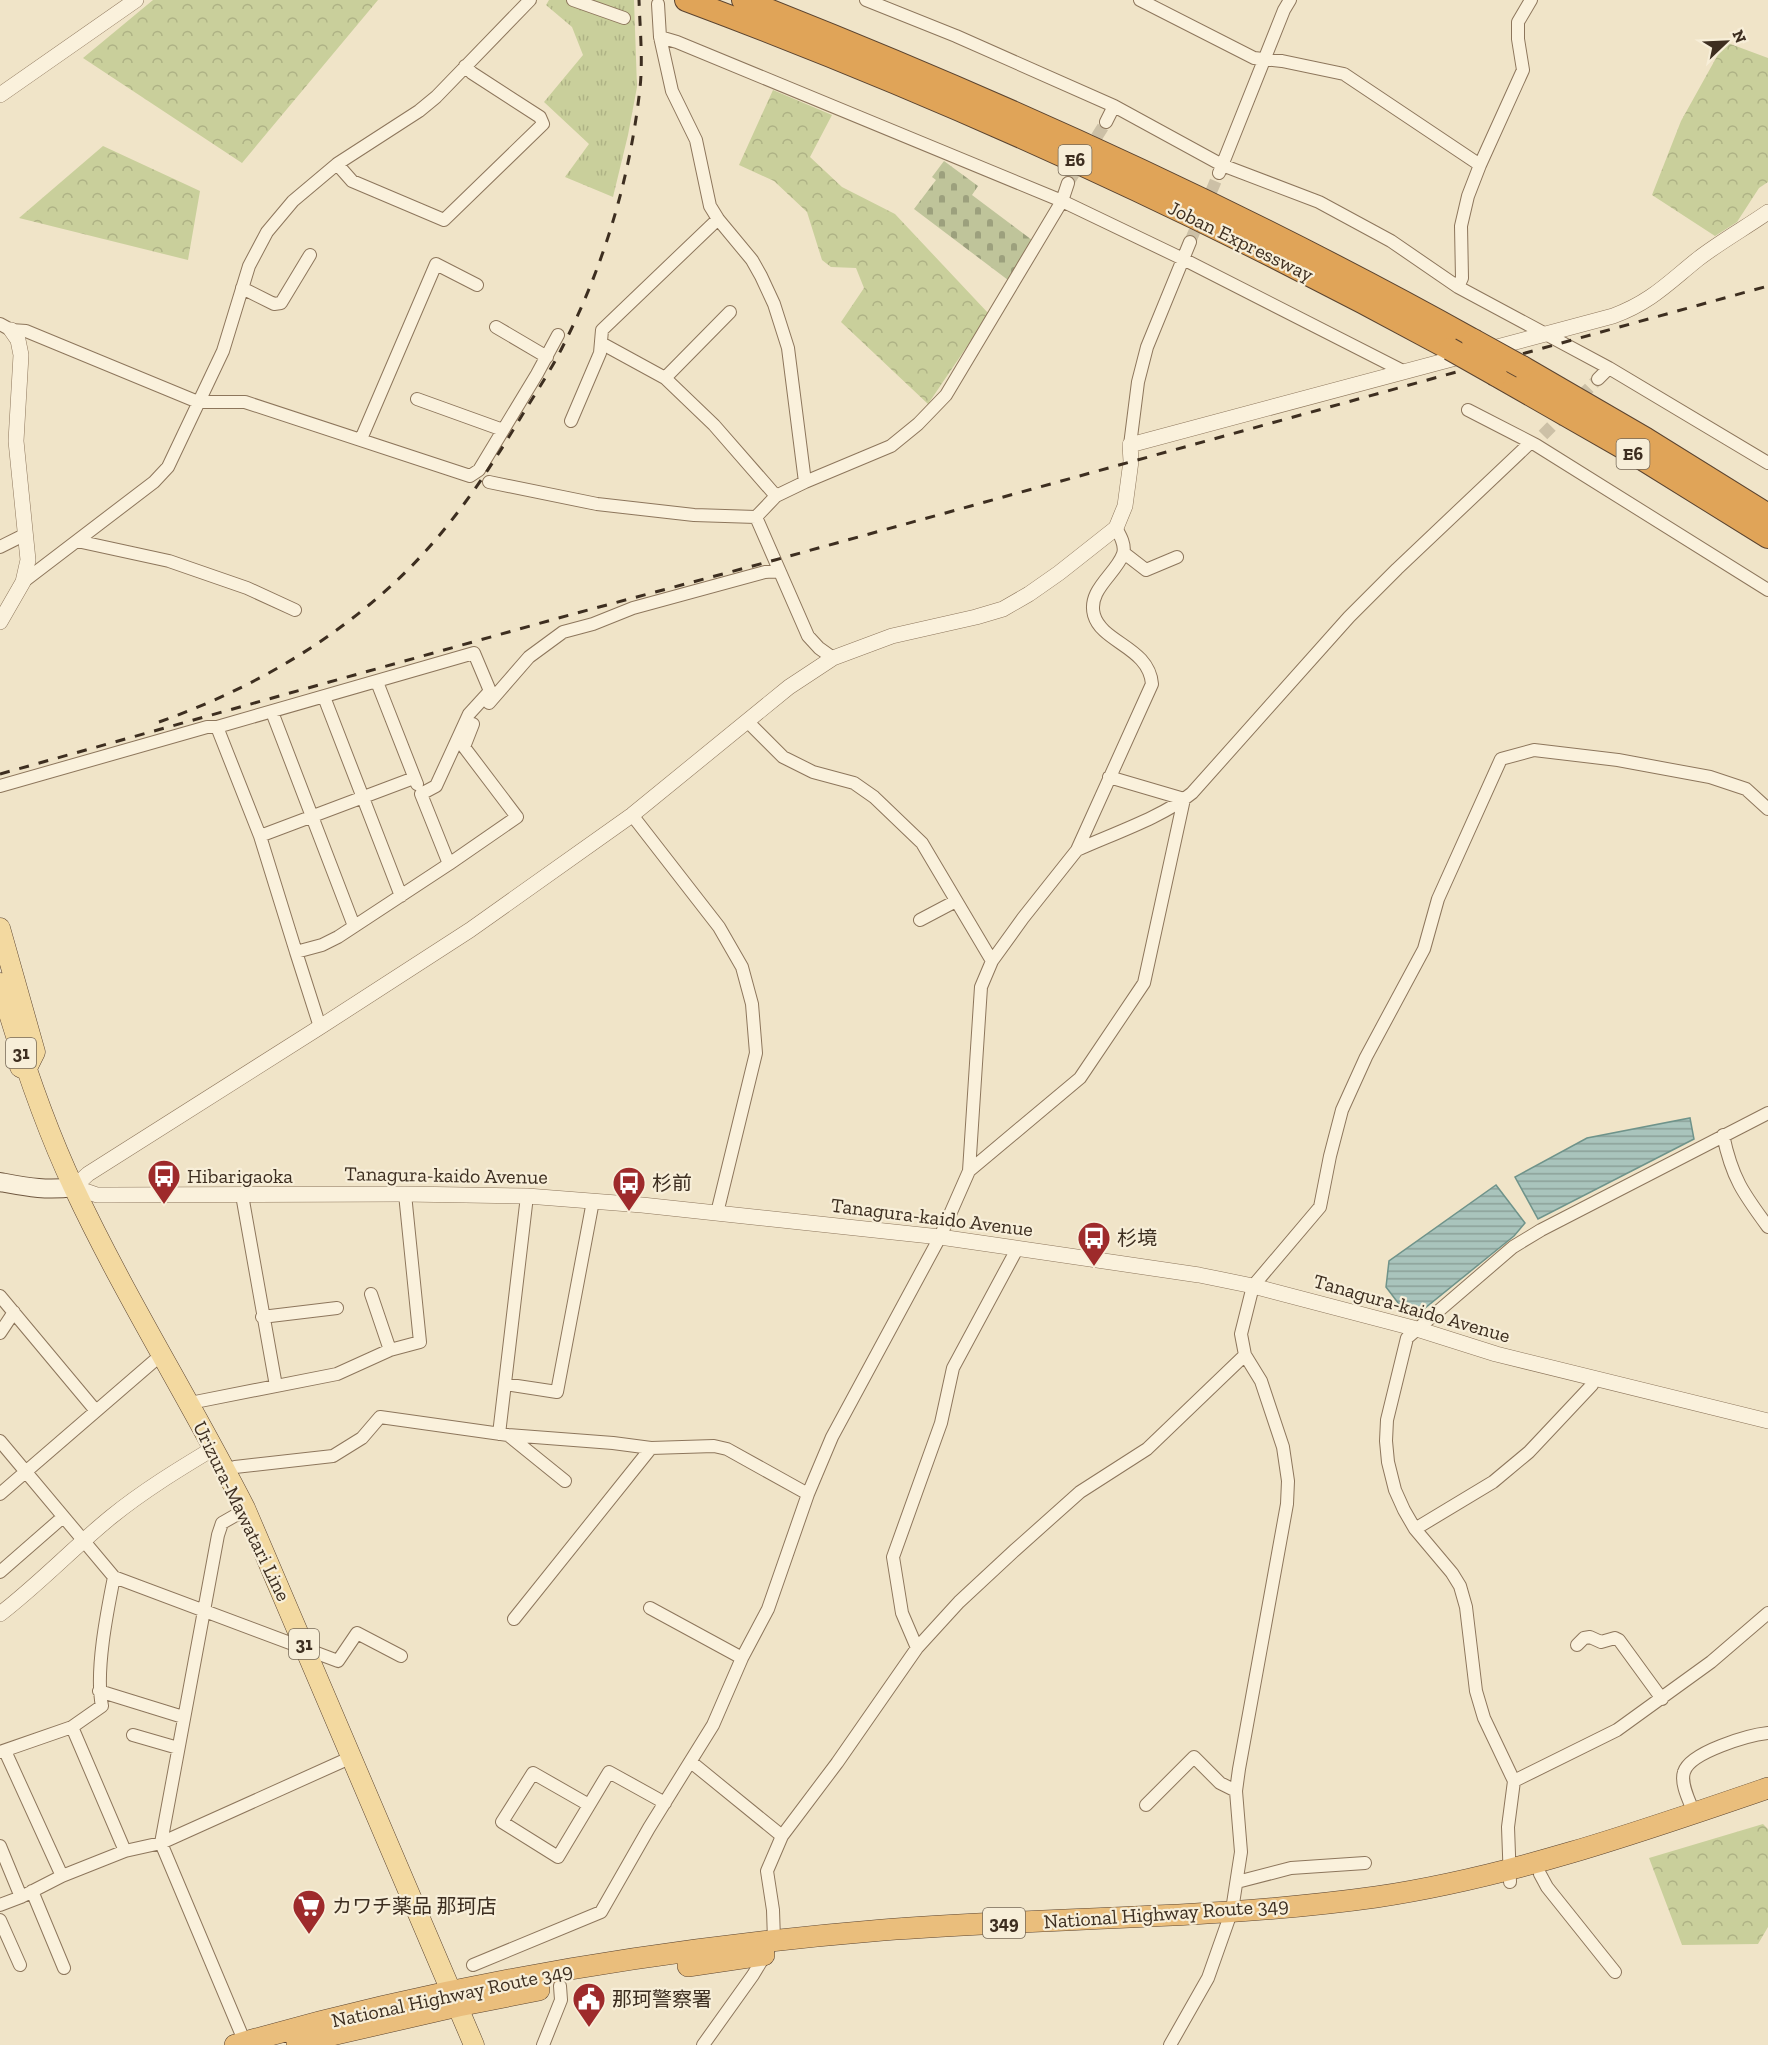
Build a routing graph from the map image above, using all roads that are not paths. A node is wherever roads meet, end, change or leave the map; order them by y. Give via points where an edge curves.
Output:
1 (136, 0) edge
2 (530, 0) edge
3 (573, 0) edge
4 (686, 0) edge
5 (742, 0) edge
6 (866, 0) edge
7 (1140, 0) edge
8 (1290, 0) edge
9 (1531, 0) edge
10 (658, 3) dead end
11 (624, 18) dead end
12 (660, 37) junction
13 (1265, 60) junction
14 (465, 66) junction
15 (0, 95) edge
16 (1114, 106) junction
17 (1106, 122) tunnel mouth
18 (337, 164) junction
19 (1480, 165) junction
20 (1221, 169) junction
21 (1068, 183) tunnel mouth
22 (1062, 201) junction
23 (1768, 212) edge
24 (718, 219) junction
25 (1190, 242) tunnel mouth
26 (310, 255) dead end
27 (1183, 259) junction
28 (477, 285) dead end
29 (1458, 287) junction
30 (242, 288) junction
31 (730, 312) dead end
32 (6, 327) edge
33 (496, 327) dead end
34 (1549, 334) junction
35 (558, 335) dead end
36 (601, 343) junction
37 (547, 357) junction
38 (1609, 368) junction
39 (1405, 372) junction
40 (665, 378) junction
41 (1598, 379) tunnel mouth
42 (417, 399) dead end
43 (198, 402) junction
44 (1468, 410) dead end
45 (571, 421) dead end
46 (504, 430) junction
47 (361, 439) junction
48 (1536, 441) junction
49 (1130, 445) junction
50 (1768, 463) edge
51 (489, 482) dead end
52 (805, 482) junction
53 (776, 496) junction
54 (1768, 515) edge
55 (756, 517) junction
56 (1116, 528) junction
57 (26, 534) junction
58 (1768, 537) edge
59 (77, 541) junction
60 (0, 547) edge
61 (1124, 553) junction
62 (1177, 557) dead end
63 (779, 571) junction
64 (23, 582) junction
65 (1768, 590) edge
66 (295, 610) dead end
67 (0, 622) edge
68 (833, 658) junction
69 (377, 682) junction
70 (324, 697) junction
71 (272, 712) junction
72 (748, 722) junction
73 (217, 727) junction
74 (1109, 777) junction
75 (414, 778) junction
76 (0, 786) edge
77 (421, 794) junction
78 (364, 797) junction
79 (1184, 799) junction
80 (1768, 809) edge
81 (632, 815) junction
82 (313, 817) junction
83 (260, 836) junction
84 (1077, 850) junction
85 (449, 864) junction
86 (401, 896) junction
87 (956, 901) junction
88 (920, 920) dead end
89 (354, 926) junction
90 (0, 927) edge
91 (296, 952) junction
92 (992, 961) junction
93 (0, 983) edge
94 (320, 1027) junction
95 (0, 1029) edge
96 (26, 1070) junction
97 (1768, 1113) edge
98 (1723, 1135) junction
99 (969, 1171) junction
100 (0, 1182) edge
101 (74, 1187) junction
102 (405, 1194) junction
103 (242, 1195) junction
104 (528, 1196) junction
105 (593, 1201) junction
106 (717, 1213) junction
107 (1768, 1227) edge
108 (940, 1237) junction
109 (1017, 1249) junction
110 (1253, 1286) junction
111 (371, 1294) dead end
112 (0, 1296) edge
113 (337, 1308) dead end
114 (14, 1312) junction
115 (262, 1317) junction
116 (1417, 1329) junction
117 (0, 1333) edge
118 (390, 1350) junction
119 (1245, 1354) junction
120 (161, 1355) junction
121 (1593, 1378) junction
122 (505, 1384) junction
123 (276, 1386) junction
124 (190, 1403) junction
125 (96, 1411) junction
126 (1768, 1421) edge
127 (504, 1435) junction
128 (0, 1441) edge
129 (214, 1448) junction
130 (651, 1448) junction
131 (225, 1470) junction
132 (26, 1471) junction
133 (565, 1480) dead end
134 (0, 1494) edge
135 (808, 1494) junction
136 (247, 1513) junction
137 (63, 1517) junction
138 (1415, 1529) junction
139 (84, 1540) junction
140 (0, 1572) edge
141 (114, 1577) junction
142 (650, 1608) dead end
143 (204, 1610) junction
144 (1768, 1613) edge
145 (0, 1614) edge
146 (513, 1619) dead end
147 (1577, 1645) dead end
148 (306, 1648) junction
149 (917, 1648) junction
150 (401, 1656) dead end
151 (742, 1658) junction
152 (99, 1691) junction
153 (1662, 1699) junction
154 (183, 1717) junction
155 (72, 1727) junction
156 (1768, 1733) edge
157 (133, 1735) dead end
158 (178, 1748) junction
159 (3, 1751) edge
160 (352, 1757) junction
161 (691, 1762) junction
162 (1514, 1781) junction
163 (1768, 1788) edge
164 (1236, 1791) junction
165 (665, 1803) junction
166 (1768, 1803) edge
167 (589, 1805) junction
168 (1146, 1805) dead end
169 (1694, 1813) junction
170 (782, 1836) junction
171 (161, 1843) junction
172 (0, 1846) edge
173 (125, 1851) junction
174 (1365, 1863) dead end
175 (1540, 1874) junction
176 (62, 1876) junction
177 (1510, 1876) junction
178 (1237, 1882) junction
179 (27, 1894) junction
180 (0, 1905) edge
181 (1230, 1917) junction
182 (0, 1920) edge
183 (769, 1948) junction
184 (20, 1965) dead end
185 (473, 1965) dead end
186 (64, 1968) dead end
187 (1615, 1972) dead end
188 (560, 1986) junction
189 (455, 1999) junction
190 (242, 2044) edge
191 (290, 2045) edge
192 (474, 2045) edge
193 (543, 2045) edge
194 (703, 2045) edge
195 (1170, 2045) edge

1 - 15 street
2 - 14 street
3 - 11 street
4 - 58 highway, Joban Expressway / E6, bridge via 840,60 1074,160 1324,282 1636,455
5 - 54 highway, Joban Expressway / E6, bridge via 997,105 1199,197 1522,367
6 - 16 street
7 - 13 street
8 - 13 street
9 - 19 street via 1518,22 1523,70
10 - 12 street
12 - 22 street
12 - 24 street via 672,91 696,140 710,206
13 - 19 street via 1344,74
13 - 20 street
14 - 18 street via 419,111
14 - 18 street via 540,117 543,124 444,220 352,182
16 - 17 street
16 - 20 street
18 - 30 street via 293,201 267,232
19 - 29 street via 1461,226 1462,278
20 - 29 street via 1319,202 1391,241
21 - 22 street
22 - 27 street
22 - 52 street via 946,395 891,446
23 - 34 street via 1636,307
24 - 36 street via 602,330
24 - 52 street via 752,260 784,331
25 - 27 street
26 - 30 street via 281,303 274,304
27 - 39 street
27 - 49 street via 1146,347
28 - 47 street via 436,264
29 - 34 street
30 - 43 street via 223,351
31 - 40 street
32 - 43 street
32 - 57 street via 18,340 21,355 16,441
33 - 37 street
34 - 38 street
34 - 39 street
35 - 37 street
36 - 40 street
36 - 45 street
37 - 46 street
38 - 41 street
38 - 50 street
39 - 49 street
40 - 53 street via 714,425
42 - 46 street
43 - 47 street via 245,402
43 - 59 street via 168,467
44 - 48 street
46 - 47 street via 479,470 470,476
48 - 65 street
48 - 79 street via 1357,609
49 - 56 street via 1125,506
51 - 55 street via 597,504 694,515
52 - 53 street
53 - 55 street
55 - 63 street
56 - 61 street
56 - 68 street via 1059,573 1003,609 892,636
57 - 60 street
57 - 64 street via 28,560
59 - 64 street
59 - 66 street via 169,561 247,588
61 - 62 street via 1146,570
61 - 74 street via 1095,596 1094,616 1144,661 1152,684
63 - 68 street via 808,636
63 - 85 street via 633,608 563,632 529,657 475,720 464,747 517,816
64 - 67 street
68 - 72 street via 789,687
69 - 70 street
69 - 75 street
69 - 77 street via 474,653 490,692 469,714 436,786
70 - 71 street
70 - 78 street
71 - 73 street
71 - 82 street
72 - 81 street
72 - 87 street via 783,757 813,772 854,783 874,797 922,843
73 - 76 street
73 - 83 street
74 - 79 street
74 - 84 street
75 - 77 street
75 - 78 street
77 - 85 street
78 - 82 street
78 - 86 street
79 - 84 street
79 - 99 street via 1144,983 1080,1078
80 - 110 street via 1746,789 1710,777 1630,762 1534,750 1501,759 1438,899 1424,949 1342,1110 1320,1207
81 - 94 street via 470,930
81 - 106 street via 719,927 742,967 752,1004 756,1053
82 - 83 street
82 - 89 street
83 - 91 street
84 - 92 street
85 - 86 street
86 - 89 street
87 - 88 street
87 - 92 street
89 - 91 street via 322,945
90 - 96 main road via 35,1052
91 - 94 street
92 - 99 street via 981,987
93 - 96 main road, Urizura-Mawatari Line / 31
94 - 101 street via 88,1174
95 - 96 main road via 8,1058
96 - 101 main road, Urizura-Mawatari Line / 31
97 - 98 street
98 - 107 street via 1729,1164 1743,1193
98 - 116 street via 1513,1246
99 - 108 street
100 - 101 main road via 46,1190
101 - 103 street, Tanagura-kaido Avenue via 104,1195
101 - 120 main road, Urizura-Mawatari Line / 31
102 - 103 street, Tanagura-kaido Avenue
102 - 104 street, Tanagura-kaido Avenue
102 - 118 street via 420,1342
103 - 115 street
104 - 105 street, Tanagura-kaido Avenue
104 - 122 street
105 - 106 street, Tanagura-kaido Avenue
105 - 122 street via 557,1392
106 - 108 street, Tanagura-kaido Avenue
108 - 109 street, Tanagura-kaido Avenue
108 - 135 street via 832,1437
109 - 110 street, Tanagura-kaido Avenue
109 - 149 street via 953,1368 941,1423 893,1557 902,1613
110 - 116 street, Tanagura-kaido Avenue
110 - 119 street via 1241,1334
111 - 118 street
112 - 114 street
113 - 115 street
114 - 117 street
114 - 125 street
115 - 123 street
116 - 121 street, Tanagura-kaido Avenue
116 - 138 street via 1407,1338 1387,1420 1386,1441 1395,1490
118 - 123 street via 337,1374
119 - 149 street via 1147,1449 1080,1492 1015,1550
119 - 164 street via 1261,1381 1282,1447 1288,1492
120 - 124 main road, Urizura-Mawatari Line / 31
120 - 125 street
121 - 126 street, Tanagura-kaido Avenue
121 - 138 street via 1592,1385 1529,1452 1493,1482
122 - 127 street
123 - 124 street
124 - 129 main road, Urizura-Mawatari Line / 31
125 - 132 street
127 - 130 street
127 - 131 street via 380,1417 362,1438 333,1456
127 - 133 street
128 - 132 street
129 - 131 main road, Urizura-Mawatari Line / 31
129 - 139 street via 135,1499
130 - 135 street via 727,1449
130 - 146 street
131 - 136 main road, Urizura-Mawatari Line / 31
132 - 134 street
132 - 137 street
135 - 151 street via 768,1609
136 - 143 street via 222,1523
136 - 148 main road, Urizura-Mawatari Line / 31
137 - 139 street
137 - 140 street
138 - 162 street via 1460,1586 1476,1691 1484,1718
139 - 141 street
139 - 145 street
141 - 143 street
141 - 152 street
142 - 151 street
143 - 148 street
143 - 154 street
144 - 153 street
147 - 153 street via 1590,1637 1601,1642 1619,1640
148 - 150 street via 338,1662 357,1633
148 - 160 main road, Urizura-Mawatari Line / 31
149 - 170 street
151 - 161 street via 713,1725
152 - 154 street
152 - 155 street via 102,1706
153 - 162 street via 1617,1730
154 - 158 street
155 - 159 street
155 - 173 street
156 - 169 street via 1734,1741 1688,1765 1683,1774
157 - 158 street
158 - 171 street
159 - 176 street
160 - 171 street
160 - 189 main road, Urizura-Mawatari Line / 31
161 - 165 street
161 - 170 street
162 - 177 street via 1508,1827
163 - 169 highway, National Highway Route 349 / 349
164 - 168 street via 1220,1784 1194,1757
164 - 178 street via 1241,1852
165 - 167 street via 609,1772
165 - 185 street via 601,1912
166 - 175 highway, National Highway Route 349 / 349
167 - 167 street via 558,1857 502,1822 533,1773
169 - 177 highway, National Highway Route 349 / 349
170 - 183 street via 766,1870 773,1911
171 - 173 street
171 - 190 street
172 - 179 street
173 - 176 street
174 - 178 street via 1291,1868
175 - 177 highway, National Highway Route 349 / 349
175 - 187 street
176 - 179 street
177 - 181 highway, National Highway Route 349 / 349
178 - 181 street
179 - 180 street
179 - 186 street
181 - 183 highway, National Highway Route 349 / 349 via 886,1930
181 - 195 street via 1208,1978
182 - 184 street
183 - 188 highway, National Highway Route 349 / 349
183 - 189 highway, National Highway Route 349 / 349 via 680,1952
183 - 194 street
188 - 189 highway, National Highway Route 349 / 349
188 - 193 street via 561,2000
189 - 190 highway, National Highway Route 349 / 349 via 312,2024
189 - 191 highway, National Highway Route 349 / 349
189 - 192 main road, Urizura-Mawatari Line / 31

